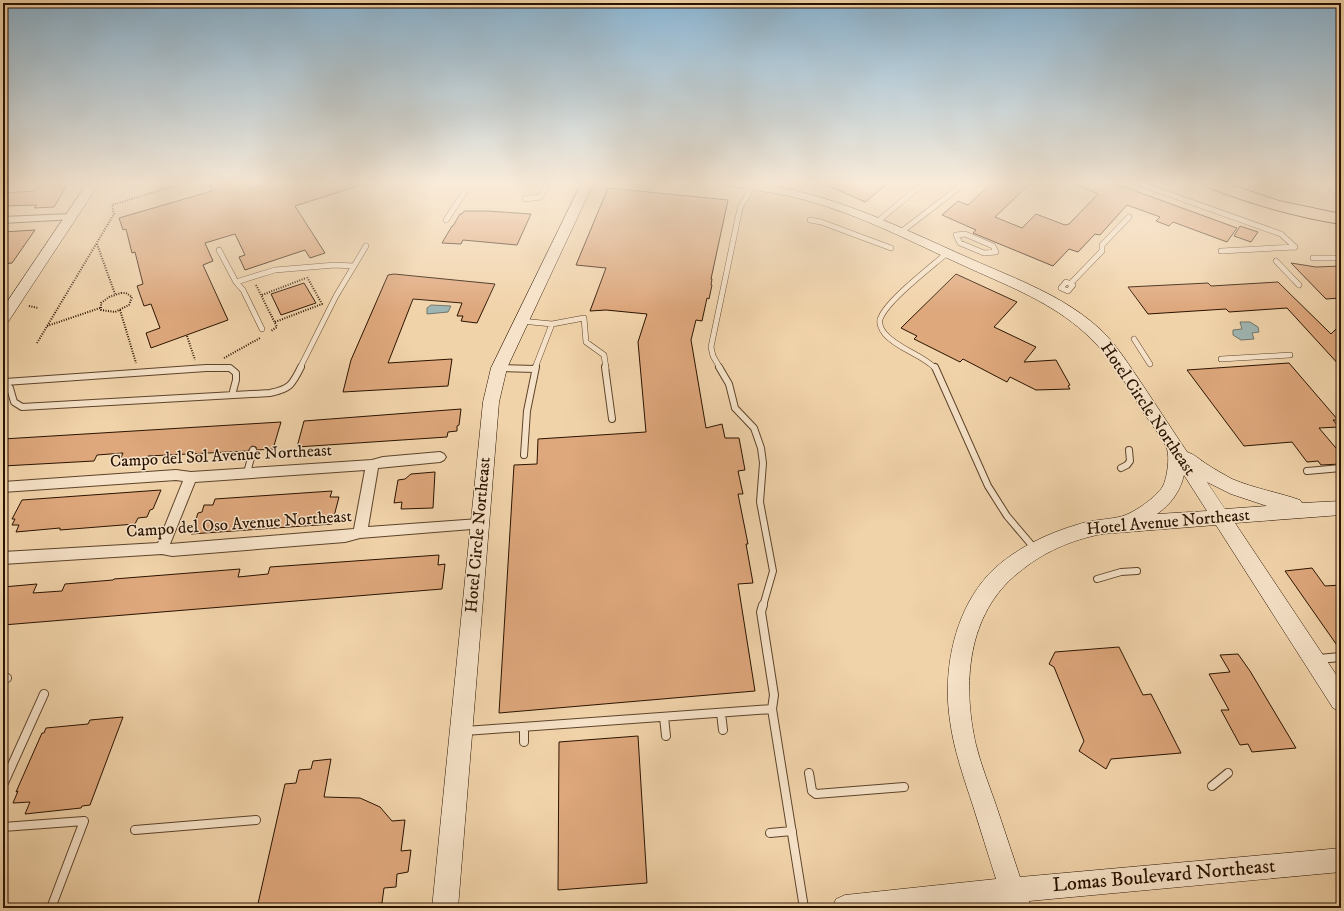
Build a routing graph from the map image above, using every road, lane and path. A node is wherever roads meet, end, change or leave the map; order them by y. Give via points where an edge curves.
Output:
1 (66, 225) edge
2 (108, 225) edge
3 (568, 225) edge
4 (737, 225) edge
5 (828, 225) edge
6 (883, 225) edge
7 (911, 225) edge
8 (1122, 225) edge
9 (1254, 225) edge
10 (901, 232) junction
11 (97, 244) junction
12 (366, 246) dead end
13 (891, 248) dead end
14 (219, 250) dead end
15 (1221, 251) dead end
16 (996, 252) joint
17 (947, 253) junction
18 (1313, 258) dead end
19 (1341, 258) edge
20 (1276, 261) dead end
21 (352, 266) junction
22 (301, 268) junction
23 (308, 278) junction
24 (236, 282) junction
25 (1071, 283) dead end
26 (1299, 285) dead end
27 (115, 294) junction
28 (262, 295) dead end
29 (29, 306) dead end
30 (38, 308) dead end
31 (100, 308) junction
32 (120, 310) junction
33 (3, 319) edge
34 (521, 321) junction
35 (275, 322) dead end
36 (552, 324) junction
37 (47, 326) junction
38 (262, 329) dead end
39 (187, 336) dead end
40 (1134, 339) dead end
41 (37, 343) dead end
42 (1290, 355) dead end
43 (1221, 360) dead end
44 (195, 362) dead end
45 (1150, 364) dead end
46 (137, 366) dead end
47 (499, 368) junction
48 (535, 369) junction
49 (4, 382) edge
50 (232, 395) junction
51 (612, 419) dead end
52 (1174, 448) junction
53 (254, 450) dead end
54 (1129, 450) dead end
55 (524, 456) dead end
56 (440, 457) dead end
57 (372, 465) junction
58 (1121, 468) dead end
59 (1341, 468) edge
60 (1307, 470) dead end
61 (246, 473) junction
62 (191, 477) junction
63 (4, 488) edge
64 (1341, 508) edge
65 (1318, 510) junction
66 (1219, 517) junction
67 (479, 524) junction
68 (1123, 525) junction
69 (360, 533) junction
70 (162, 548) junction
71 (1036, 549) junction
72 (3, 558) edge
73 (1137, 571) dead end
74 (1098, 579) dead end
75 (1341, 657) edge
76 (1313, 659) junction
77 (44, 694) dead end
78 (1341, 701) edge
79 (772, 709) junction
80 (721, 712) junction
81 (664, 717) junction
82 (524, 727) junction
83 (723, 730) dead end
84 (461, 732) junction
85 (666, 736) dead end
86 (524, 742) dead end
87 (1228, 772) dead end
88 (809, 773) dead end
89 (3, 785) edge
90 (1212, 786) dead end
91 (904, 787) dead end
92 (256, 820) dead end
93 (3, 827) edge
94 (135, 830) dead end
95 (792, 831) junction
96 (770, 833) dead end
97 (1341, 860) edge
98 (1015, 899) edge
99 (52, 908) edge
100 (445, 908) edge
101 (804, 908) edge
102 (845, 908) edge

1 - 33 street
2 - 11 path
3 - 34 street, Hotel Circle Northeast
4 - 79 lane via 712,347 713,356 729,384 735,408 754,428 761,448 763,463 760,502 772,571 761,612 774,695
5 - 13 lane
6 - 10 street, Hotel Circle Northeast
7 - 10 lane
8 - 25 lane via 1102,245 1102,251
9 - 15 lane via 1280,234 1295,248
10 - 17 street, Hotel Circle Northeast
11 - 27 path
11 - 37 path
12 - 21 lane
14 - 24 lane
16 - 16 lane via 993,246 965,234 956,235 960,244 984,254
17 - 52 street, Hotel Circle Northeast via 1046,298 1072,313 1096,333 1112,351
17 - 71 lane via 888,305 880,318 880,326 894,342 935,367 988,486 1007,516
18 - 19 lane
20 - 26 lane
21 - 22 lane
21 - 50 lane via 293,382 284,390 270,393
22 - 23 path
22 - 24 lane via 270,271
23 - 28 path
23 - 35 path via 322,304
24 - 38 lane via 243,290
27 - 31 path via 104,300
27 - 32 path via 126,293 133,300
29 - 30 path
31 - 32 path via 104,312
31 - 37 path
32 - 46 path
34 - 36 lane
34 - 47 street, Hotel Circle Northeast
36 - 48 lane
36 - 51 lane via 584,318 586,342 604,356
37 - 41 path
39 - 44 path
40 - 45 lane
42 - 43 lane
47 - 48 lane
47 - 67 street, Hotel Circle Northeast via 491,402
48 - 55 lane via 527,411
49 - 50 lane via 9,385 11,399 22,407
49 - 50 lane via 230,368 236,373
52 - 65 street via 1205,472 1239,490 1261,499
52 - 66 street, Hotel Circle Northeast
52 - 68 street via 1176,473 1173,488 1168,496 1154,508
53 - 61 lane
54 - 58 lane via 1130,463
56 - 57 street, Campo del Sol Avenue Northeast
57 - 61 street, Campo del Sol Avenue Northeast
57 - 69 street
59 - 60 lane
61 - 62 street, Campo del Sol Avenue Northeast
62 - 63 street, Campo del Sol Avenue Northeast via 181,474
62 - 70 street
64 - 65 street, Hotel Avenue Northeast
65 - 66 street, Hotel Avenue Northeast
66 - 68 street, Hotel Avenue Northeast
66 - 76 street, Hotel Circle Northeast
67 - 69 street, Campo del Oso Avenue Northeast
67 - 84 street, Hotel Circle Northeast
68 - 71 street, Hotel Avenue Northeast via 1078,531
69 - 70 street, Campo del Oso Avenue Northeast via 278,542 172,550
70 - 72 street, Campo del Oso Avenue Northeast
71 - 98 street, Hotel Avenue Northeast via 1003,572 977,605 967,630 959,670 959,702 965,743
73 - 74 lane via 1121,572
75 - 76 lane
76 - 78 street, Hotel Circle Northeast
77 - 89 lane
79 - 80 lane
79 - 95 lane
80 - 81 lane
80 - 83 lane
81 - 82 lane
81 - 85 lane
82 - 84 lane
82 - 86 lane
84 - 100 street, Hotel Circle Northeast
87 - 90 lane
88 - 91 lane via 812,791 820,795
92 - 94 lane
93 - 99 lane via 84,821
95 - 96 lane
95 - 101 lane
97 - 98 street, Lomas Boulevard Northeast
98 - 102 street, Lomas Boulevard Northeast

